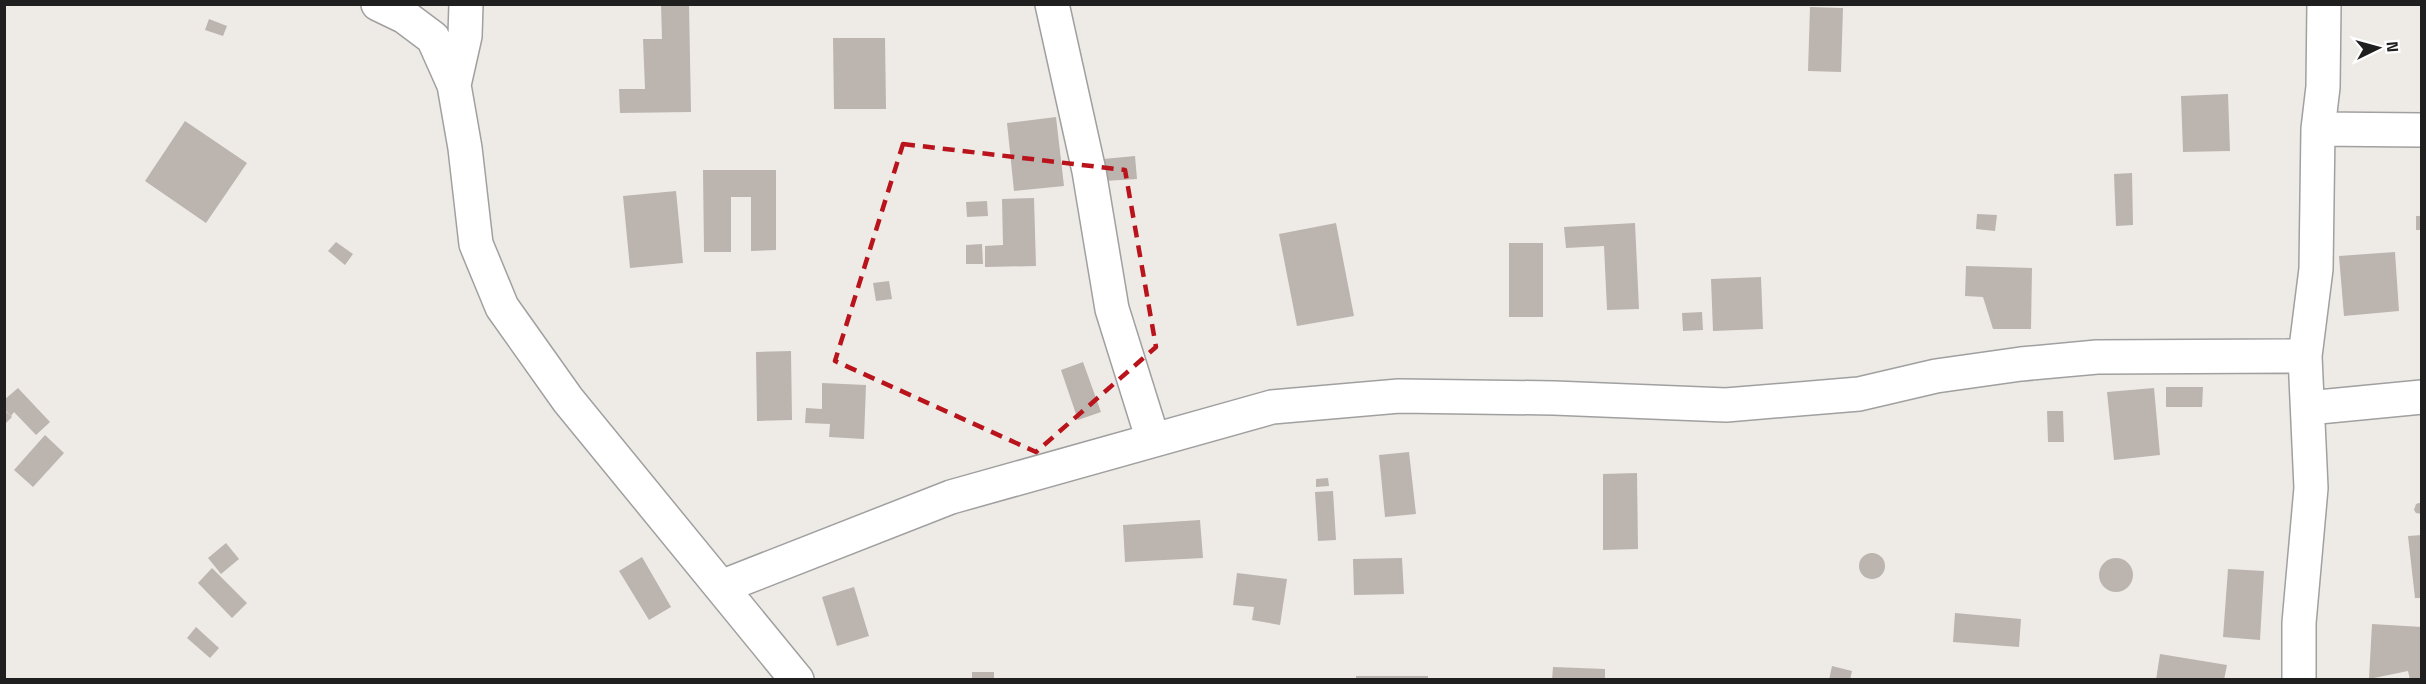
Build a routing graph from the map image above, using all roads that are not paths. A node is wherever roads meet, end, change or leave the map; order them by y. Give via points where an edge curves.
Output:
1 (378, 4) edge
2 (466, 4) edge
3 (1052, 4) edge
4 (2324, 4) edge
5 (454, 85) junction
6 (2318, 129) junction
7 (2421, 130) edge
8 (2305, 356) junction
9 (2421, 397) edge
10 (2308, 408) junction
11 (1152, 440) junction
12 (721, 587) junction
13 (797, 680) edge
14 (2299, 680) edge

1 - 5 street via 405,17 433,38
2 - 5 street via 465,36
3 - 11 street via 1089,171 1112,309
4 - 6 street
5 - 12 street via 476,244 502,307 568,400
6 - 7 street
6 - 8 street via 2316,269
8 - 10 street
8 - 11 street via 2097,357 1936,376 1859,393 1726,405 1399,396 1272,407
9 - 10 street
10 - 14 street via 2311,488 2299,623
11 - 12 street via 951,497
12 - 13 street

